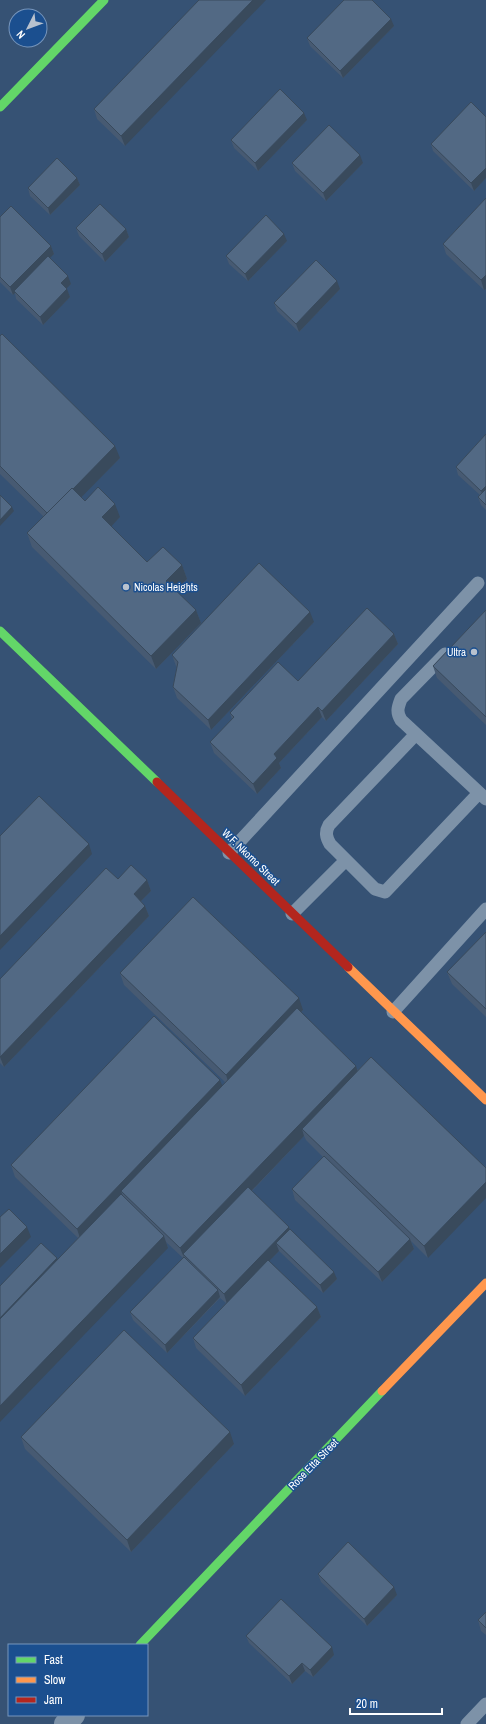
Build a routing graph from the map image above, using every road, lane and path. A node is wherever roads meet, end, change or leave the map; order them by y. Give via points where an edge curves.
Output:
1 (104, 0) edge
2 (0, 107) edge
3 (478, 582) dead end
4 (0, 631) edge
5 (454, 645) edge
6 (416, 734) junction
7 (483, 796) edge
8 (229, 853) junction
9 (346, 860) junction
10 (486, 910) edge
11 (292, 914) junction
12 (393, 1012) junction
13 (486, 1100) edge
14 (486, 1283) edge
15 (141, 1644) edge
16 (486, 1704) edge
17 (73, 1716) edge
18 (65, 1724) edge
19 (467, 1724) edge

1 - 2 main road
3 - 8 lane
4 - 8 main road, W.F. Nkomo Street
5 - 6 lane via 401,698 398,715
6 - 7 lane
6 - 9 lane via 326,830 326,838 330,844
7 - 9 lane via 385,892 375,889
8 - 11 main road, W.F. Nkomo Street
9 - 11 lane
10 - 12 lane
11 - 12 main road, W.F. Nkomo Street
12 - 13 main road, W.F. Nkomo Street
14 - 15 main road, Rose Etta Street
16 - 19 lane
17 - 18 street

